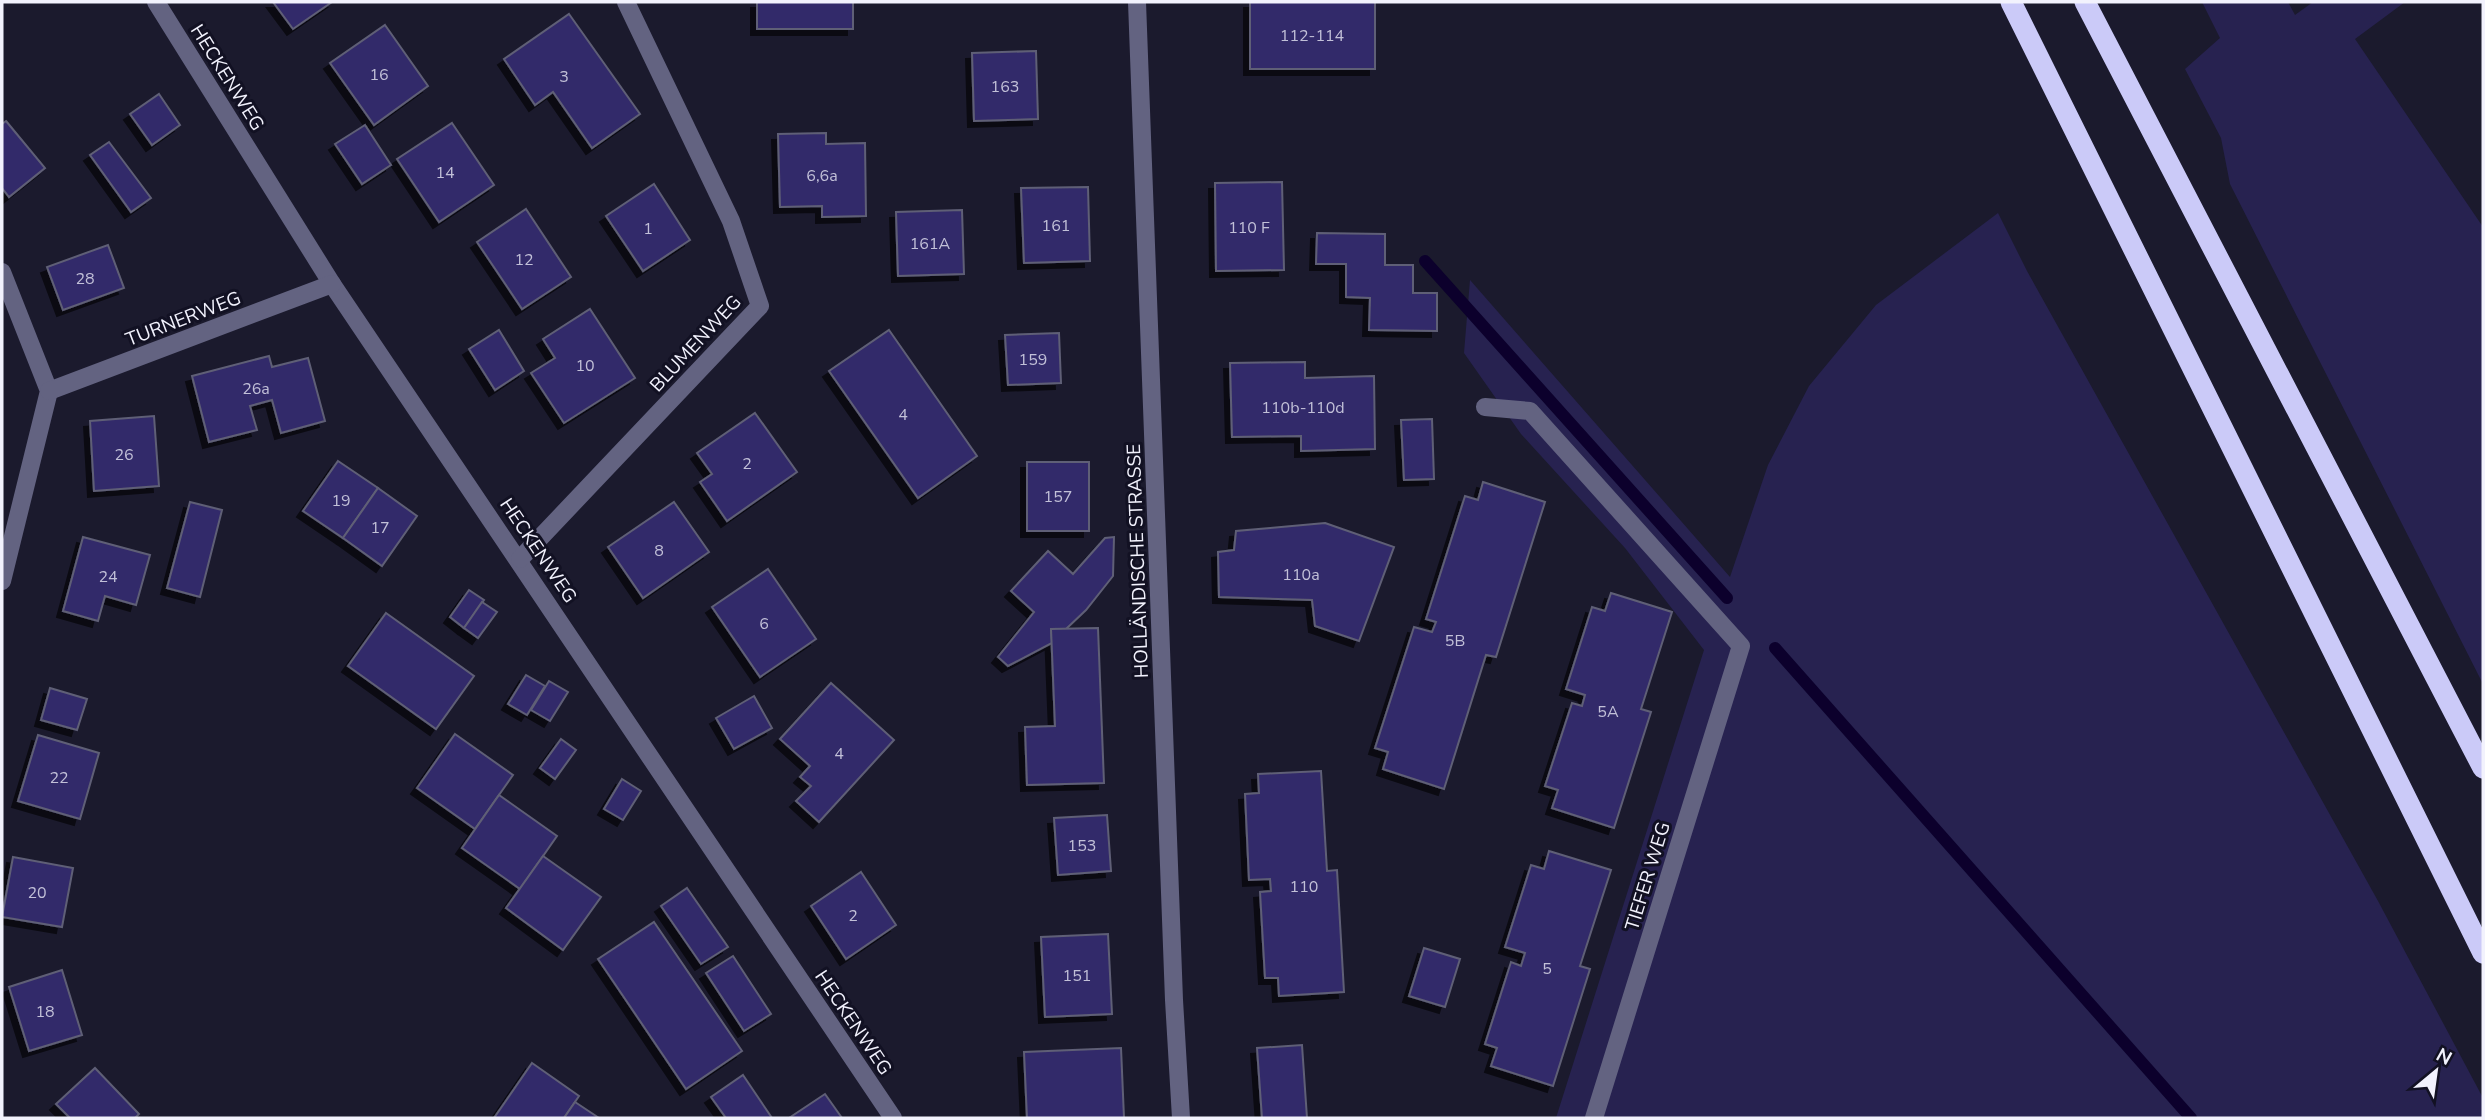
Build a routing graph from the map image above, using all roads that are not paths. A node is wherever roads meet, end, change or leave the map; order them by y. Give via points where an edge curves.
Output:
1 (156, 2) edge
2 (626, 2) edge
3 (1137, 2) edge
4 (2011, 2) edge
5 (2085, 2) edge
6 (2, 272) edge
7 (332, 285) junction
8 (49, 391) junction
9 (1485, 407) dead end
10 (520, 559) junction
11 (2, 581) edge
12 (2483, 768) edge
13 (2483, 953) edge
14 (893, 1118) edge
15 (1181, 1118) edge
16 (1594, 1118) edge

1 - 7 street, HECKENWEG
2 - 10 street, BLUMENWEG via 731,221 760,306
3 - 15 street, HOLLÄNDISCHE STRASSE
4 - 13 highway
5 - 12 highway
6 - 8 street
7 - 8 street, TURNERWEG
7 - 10 street, HECKENWEG
8 - 11 street
9 - 16 street, TIEFER WEG via 1530,411 1741,646
10 - 14 street, HECKENWEG

